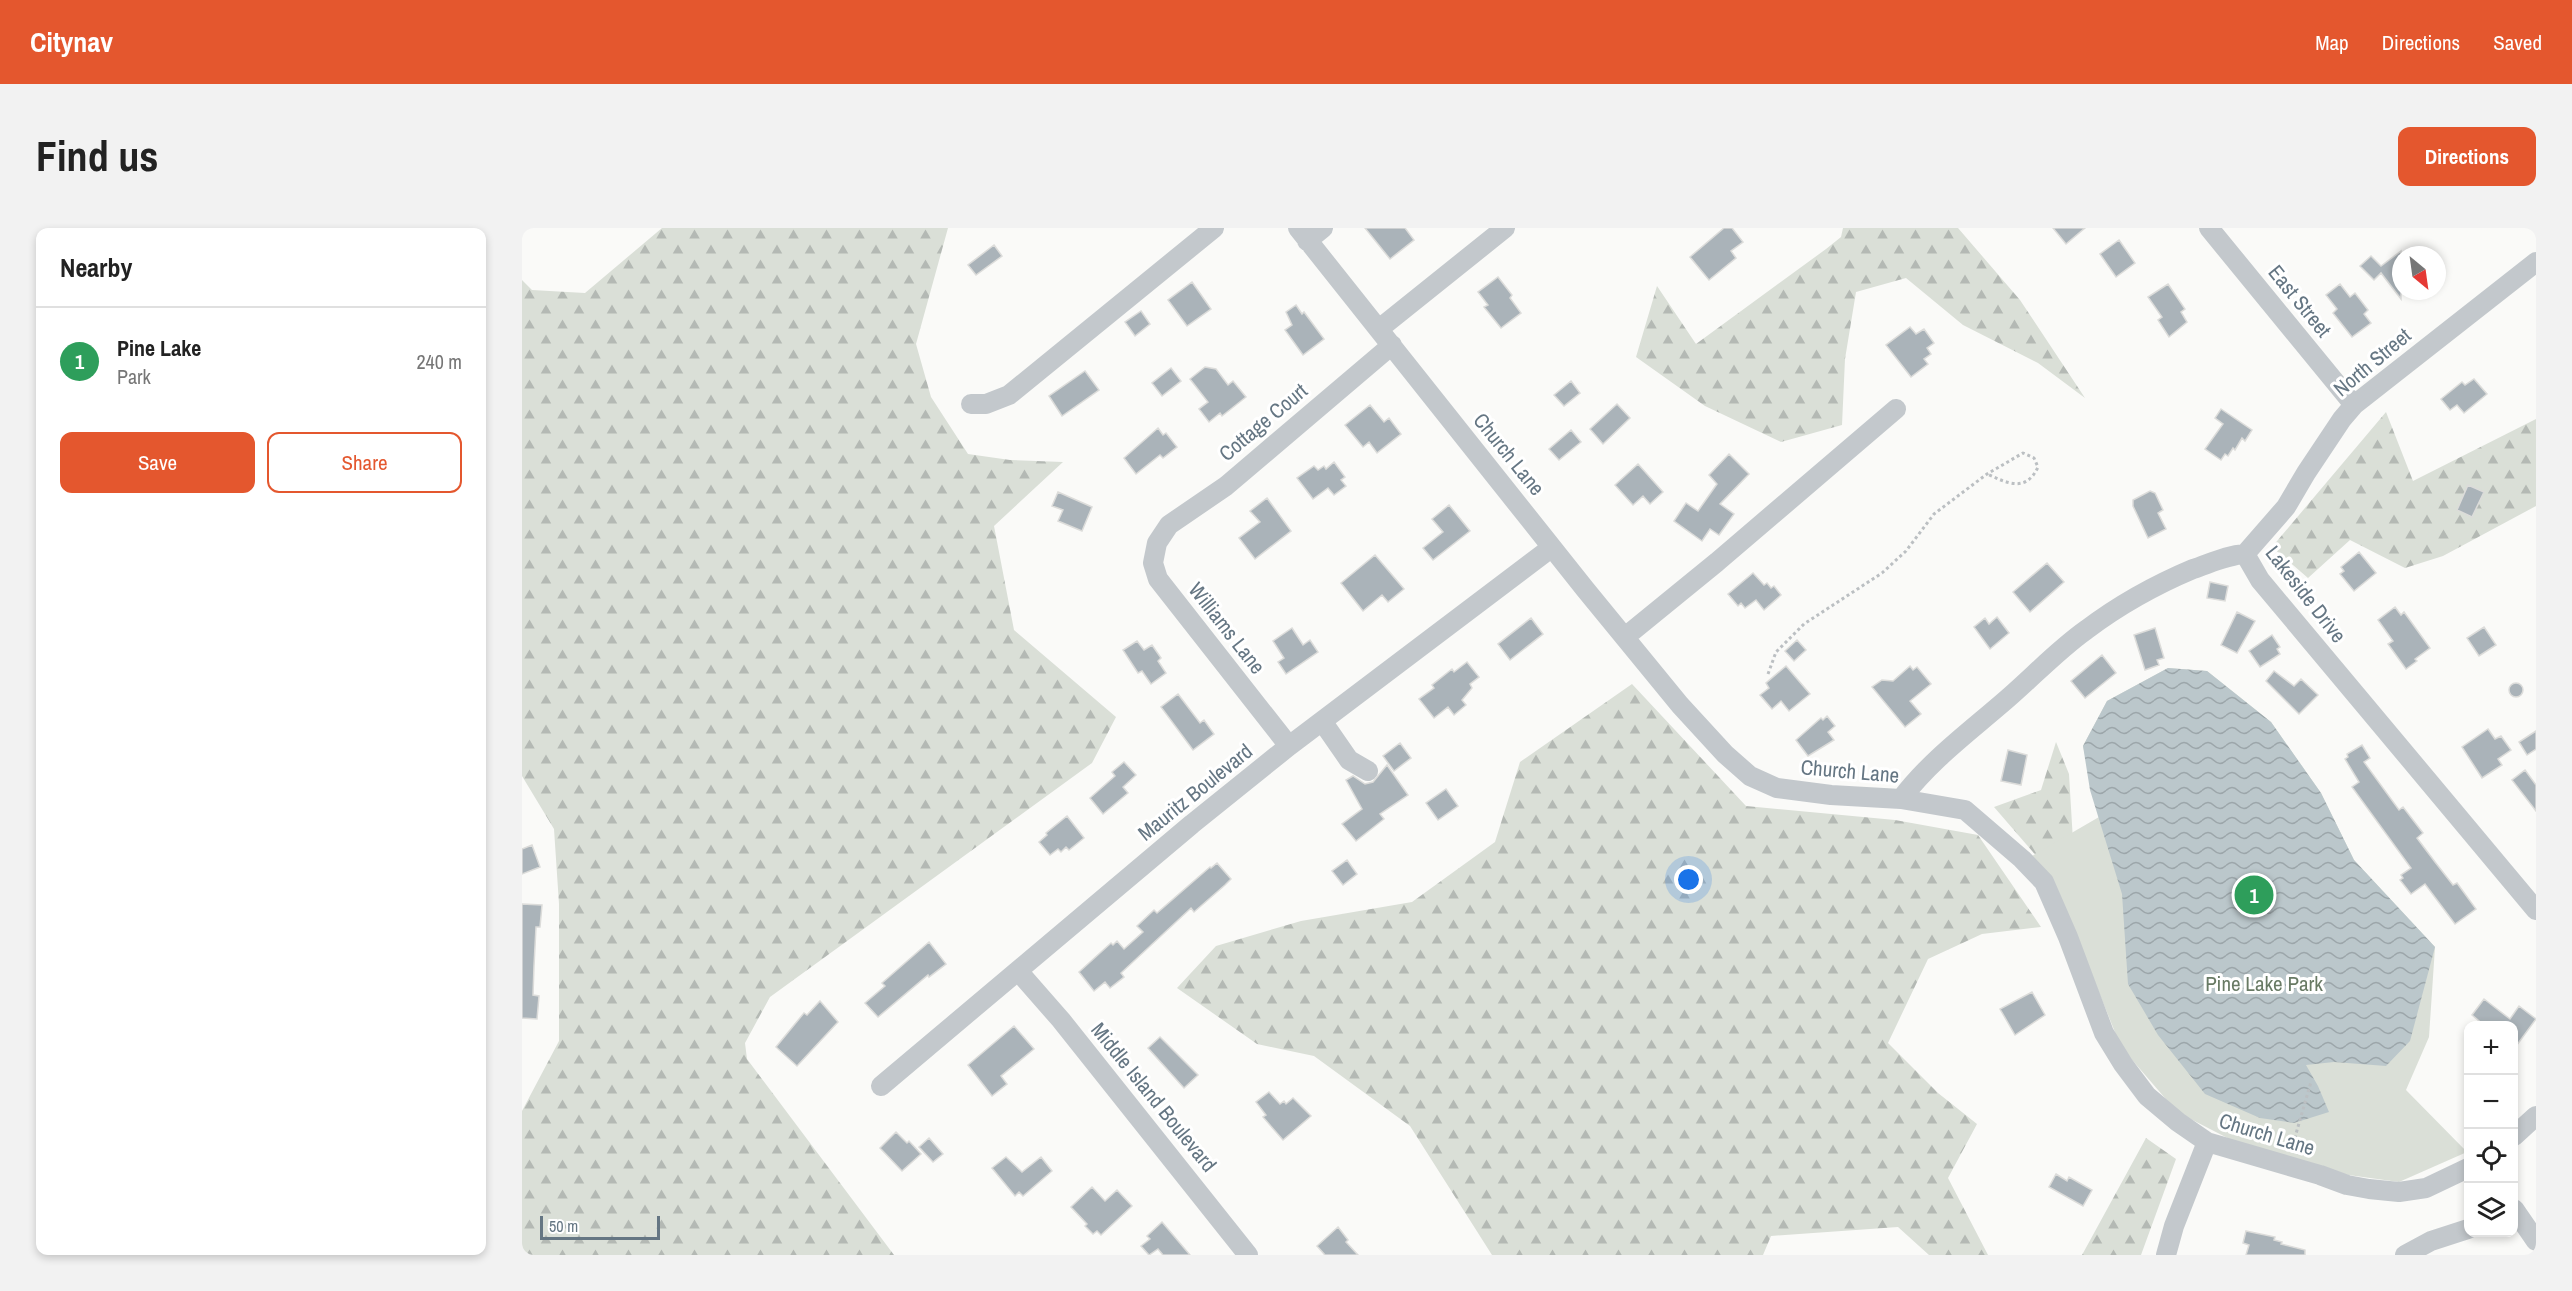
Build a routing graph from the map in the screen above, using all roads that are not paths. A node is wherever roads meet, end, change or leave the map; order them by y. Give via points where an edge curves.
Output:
1 (1214, 228) edge
2 (1323, 228) edge
3 (1505, 228) edge
4 (2209, 228) edge
5 (1303, 234) edge
6 (2536, 262) edge
7 (1379, 329) junction
8 (1392, 345) junction
9 (971, 404) dead end
10 (2354, 405) junction
11 (1896, 409) dead end
12 (1164, 533) joint
13 (1551, 548) junction
14 (2245, 554) junction
15 (1626, 637) junction
16 (1322, 721) junction
17 (1290, 746) junction
18 (1368, 771) dead end
19 (1901, 799) junction
20 (2536, 910) edge
21 (1018, 972) junction
22 (880, 1086) dead end
23 (2536, 1116) edge
24 (2518, 1132) edge
25 (2207, 1142) junction
26 (2464, 1170) edge
27 (2518, 1219) edge
28 (2464, 1231) edge
29 (2536, 1241) edge
30 (1248, 1255) edge
31 (2166, 1255) edge
32 (2405, 1255) edge

1 - 9 street via 1009,395 986,404
2 - 5 street
3 - 7 street
4 - 10 street, East Street
5 - 7 street, Church Lane
6 - 10 street, North Street
7 - 8 street, Church Lane
8 - 12 street, Cottage Court via 1226,486 1169,525
8 - 13 street, Church Lane
10 - 14 street, North Street via 2286,507
11 - 15 street
12 - 17 street, Williams Lane via 1157,543 1153,563 1158,579
13 - 15 street, Church Lane
13 - 16 street, Mauritz Boulevard
14 - 19 street, Lakeside Drive via 2230,555 2124,603 1958,738 1919,775
14 - 20 street, Lakeside Drive via 2260,580
15 - 19 street, Church Lane via 1680,705 1750,776 1777,788
16 - 17 street, Mauritz Boulevard
16 - 18 street via 1349,760
17 - 21 street, Mauritz Boulevard
19 - 25 street, Church Lane via 1965,810 2044,882 2104,1033 2123,1064 2147,1096
21 - 22 street, Mauritz Boulevard
21 - 30 street, Middle Island Boulevard via 1061,1020
23 - 24 street
25 - 26 street, Church Lane via 2347,1185 2385,1192 2426,1188
25 - 31 street
27 - 29 street
28 - 32 street

